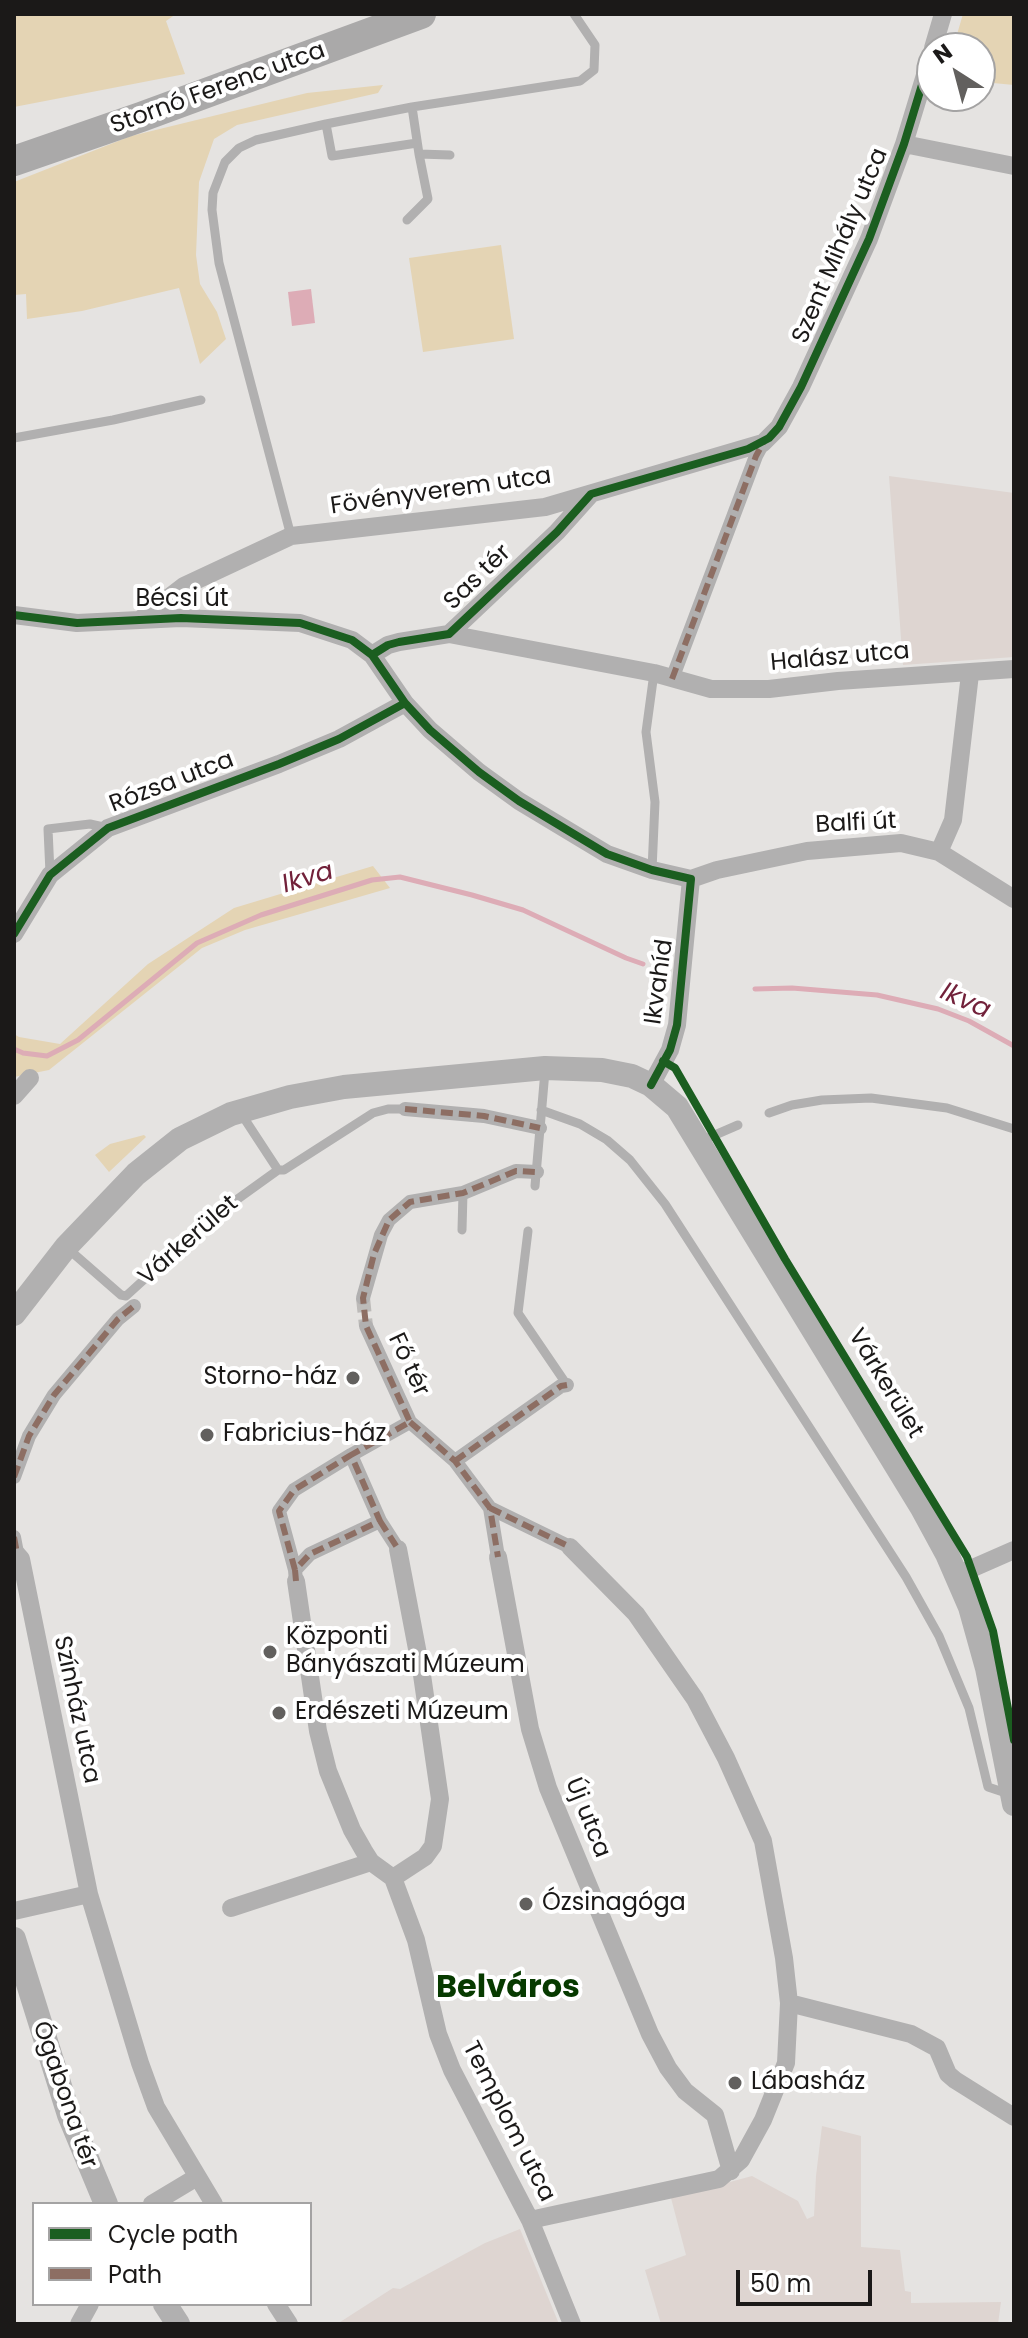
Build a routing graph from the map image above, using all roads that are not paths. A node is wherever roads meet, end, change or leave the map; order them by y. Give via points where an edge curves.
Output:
1 (421, 14) edge
2 (574, 14) edge
3 (916, 105) edge
4 (412, 107) junction
5 (326, 124) junction
6 (904, 144) junction
7 (418, 148) junction
8 (450, 155) dead end
9 (14, 161) edge
10 (1014, 166) edge
11 (407, 220) dead end
12 (201, 400) dead end
13 (14, 438) edge
14 (763, 443) junction
15 (591, 494) junction
16 (545, 507) junction
17 (557, 532) junction
18 (291, 536) junction
19 (174, 593) junction
20 (14, 615) edge
21 (181, 618) junction
22 (141, 619) junction
23 (449, 634) junction
24 (372, 655) junction
25 (1014, 669) edge
26 (970, 674) junction
27 (663, 676) junction
28 (405, 703) junction
29 (108, 828) junction
30 (939, 852) junction
31 (652, 870) junction
32 (50, 875) junction
33 (691, 879) junction
34 (1014, 899) edge
35 (14, 934) edge
36 (545, 1068) junction
37 (30, 1078) dead end
38 (651, 1085) junction
39 (14, 1096) edge
40 (405, 1109) joint
41 (541, 1110) junction
42 (240, 1112) junction
43 (769, 1113) dead end
44 (738, 1125) dead end
45 (540, 1128) junction
46 (1014, 1129) edge
47 (698, 1142) junction
48 (278, 1170) junction
49 (536, 1179) joint
50 (463, 1193) junction
51 (462, 1230) dead end
52 (527, 1236) dead end
53 (66, 1247) junction
54 (363, 1298) tunnel mouth
55 (17, 1303) edge
56 (134, 1306) dead end
57 (366, 1326) tunnel mouth
58 (567, 1385) joint
59 (410, 1422) junction
60 (351, 1455) junction
61 (455, 1461) junction
62 (15, 1467) edge
63 (490, 1508) junction
64 (380, 1521) junction
65 (15, 1547) edge
66 (570, 1547) joint
67 (398, 1549) joint
68 (1014, 1550) edge
69 (498, 1557) joint
70 (957, 1575) junction
71 (296, 1576) junction
72 (1013, 1800) edge
73 (371, 1862) junction
74 (393, 1878) junction
75 (89, 1894) junction
76 (231, 1908) dead end
77 (14, 1911) edge
78 (14, 1939) edge
79 (789, 2003) junction
80 (1014, 2117) edge
81 (736, 2166) junction
82 (197, 2177) junction
83 (105, 2202) edge
84 (155, 2202) edge
85 (213, 2202) edge
86 (530, 2220) junction
87 (89, 2306) edge
88 (166, 2306) edge
89 (277, 2306) edge
90 (79, 2324) edge
91 (178, 2324) edge
92 (289, 2324) edge
93 (572, 2324) edge

1 - 9 main road, Stornó Ferenc utca
2 - 4 lane via 595,45 594,70 580,81
3 - 6 street, Szent Mihály utca
4 - 5 lane
4 - 7 lane
5 - 7 lane via 332,156
5 - 18 lane via 239,148 225,162 213,193 225,290
6 - 10 street
6 - 14 street, Szent Mihály utca via 830,327 779,427
7 - 8 lane
7 - 11 lane via 428,199
12 - 13 lane
14 - 15 street, Fövényverem utca
14 - 27 street, Szent Mihály utca
15 - 16 street, Fövényverem utca
15 - 17 street, Sas tér
16 - 17 street via 562,515
16 - 18 street, Fövényverem utca
17 - 23 street, Sas tér
18 - 19 street, Fövényverem utca
19 - 21 street via 167,607
19 - 22 street, Fövényverem utca
20 - 22 street, Bécsi út via 77,623
21 - 22 street, Bécsi út
21 - 24 street, Bécsi út via 300,623 348,638
23 - 24 street, Sas tér via 388,645
23 - 27 street, Halász utca
24 - 28 street
25 - 26 street, Halász utca
26 - 27 street, Halász utca via 737,690
26 - 30 street via 953,820
27 - 31 lane via 646,732 655,802
28 - 29 street, Rózsa utca via 339,739
28 - 31 street via 451,749 519,801 586,844
29 - 32 street, Rózsa utca
29 - 32 lane via 90,824 48,829
30 - 33 street, Balfi út via 901,843 863,844 792,854
30 - 34 street, Balfi út
31 - 33 street
32 - 35 street, Rózsa utca
33 - 38 street, Ikvahíd via 670,1050
36 - 38 street, Várkerület via 602,1070
36 - 41 lane
36 - 42 street, Várkerület via 344,1087
37 - 39 street
38 - 47 street, Várkerület via 677,1107
40 - 45 street, Várkerület via 484,1116
40 - 48 lane, Várkerület via 373,1113
41 - 45 lane
41 - 72 lane via 607,1140 665,1204 906,1577 939,1636 969,1708 988,1787
42 - 48 lane
42 - 53 street, Várkerület via 201,1127 159,1154
43 - 46 lane via 822,1100 871,1098 947,1108
44 - 47 lane
45 - 49 lane
47 - 70 street, Várkerület via 922,1508
48 - 53 lane, Várkerület via 214,1216 126,1296
49 - 50 street via 516,1171
50 - 51 lane
50 - 54 street via 410,1202 389,1220
52 - 58 lane via 518,1313
53 - 55 street, Várkerület
56 - 62 street via 54,1395
57 - 59 street, Fő tér
58 - 61 street
59 - 60 street, Fő tér
59 - 61 street, Fő tér
60 - 64 street
60 - 71 street, Fő tér via 294,1490 279,1511
61 - 63 street, Új utca
63 - 66 street
63 - 69 street, Új utca
64 - 67 street
64 - 71 street via 310,1554
65 - 75 street, Színház utca
66 - 79 street via 636,1614 695,1699 731,1768 763,1841
67 - 74 street via 440,1799 433,1846
68 - 70 street
69 - 81 street, Új utca via 530,1729 548,1788 650,2034 685,2091 715,2115
70 - 72 street, Várkerület via 987,1668
71 - 73 street via 328,1771
73 - 74 street
73 - 76 street
74 - 86 street, Templom utca via 452,2070
75 - 77 street
75 - 82 street, Színház utca via 152,2097
78 - 83 street, Ógabona tér via 69,2115
79 - 80 street via 911,2034 937,2048 955,2080
79 - 81 street via 786,2063 763,2120
81 - 86 street via 719,2179
82 - 84 street
82 - 85 street, Színház utca
86 - 93 street, Templom utca
87 - 90 street
88 - 91 street
89 - 92 street

